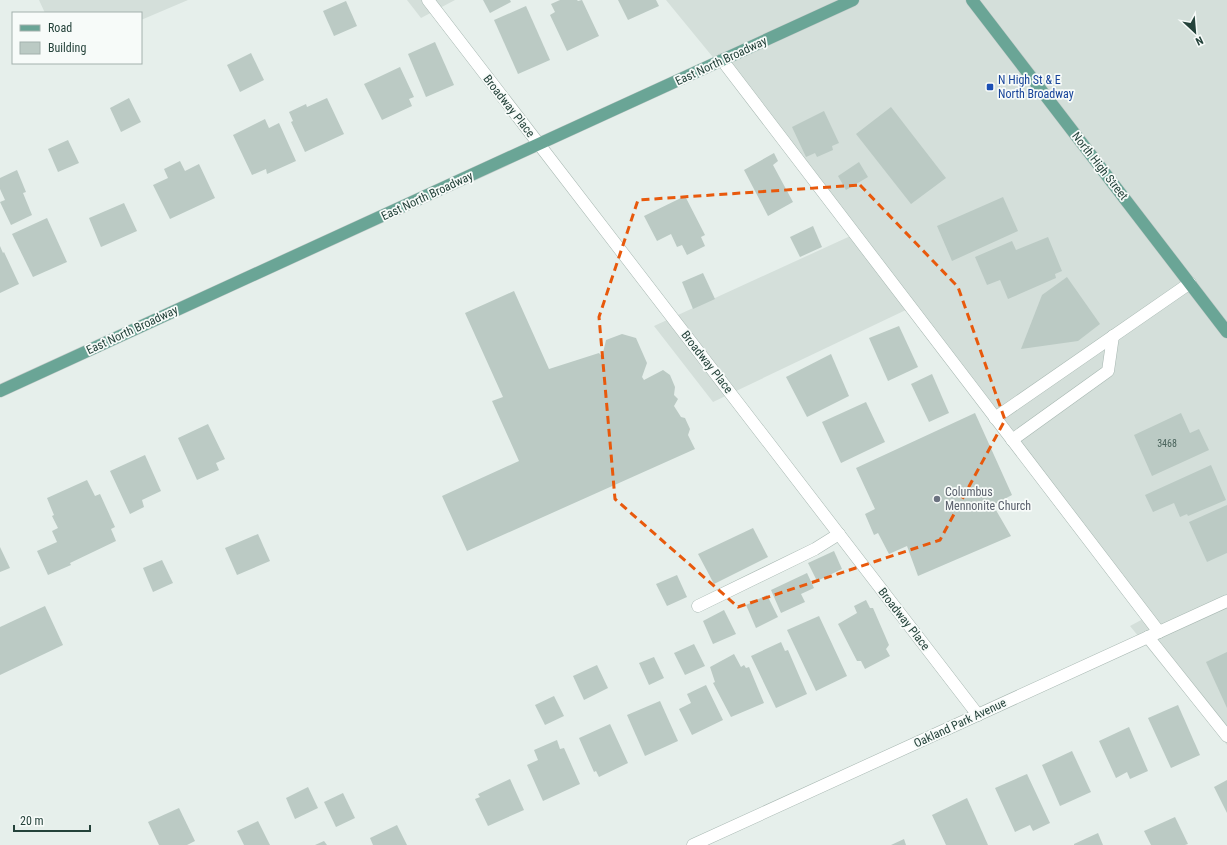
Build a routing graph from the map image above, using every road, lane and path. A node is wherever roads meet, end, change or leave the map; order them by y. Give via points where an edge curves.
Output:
1 (428, 0) edge
2 (853, 0) edge
3 (972, 0) edge
4 (722, 60) junction
5 (539, 144) junction
6 (1190, 283) junction
7 (1227, 332) edge
8 (1113, 336) junction
9 (0, 391) edge
10 (996, 418) junction
11 (1012, 440) junction
12 (839, 534) junction
13 (1227, 601) edge
14 (698, 606) dead end
15 (1154, 634) junction
16 (978, 715) junction
17 (1227, 736) edge
18 (693, 845) edge

1 - 5 street, Broadway Place
2 - 4 main road, East North Broadway
3 - 6 main road, North High Street
4 - 5 main road, East North Broadway
4 - 10 street
5 - 9 main road, East North Broadway
5 - 12 street, Broadway Place
6 - 7 main road, North High Street
6 - 8 street
8 - 10 street
8 - 11 street via 1108,372
10 - 11 street
11 - 15 street
12 - 14 street via 815,550
12 - 16 street, Broadway Place
13 - 15 street, Oakland Park Avenue
15 - 16 street, Oakland Park Avenue
15 - 17 street
16 - 18 street, Oakland Park Avenue

